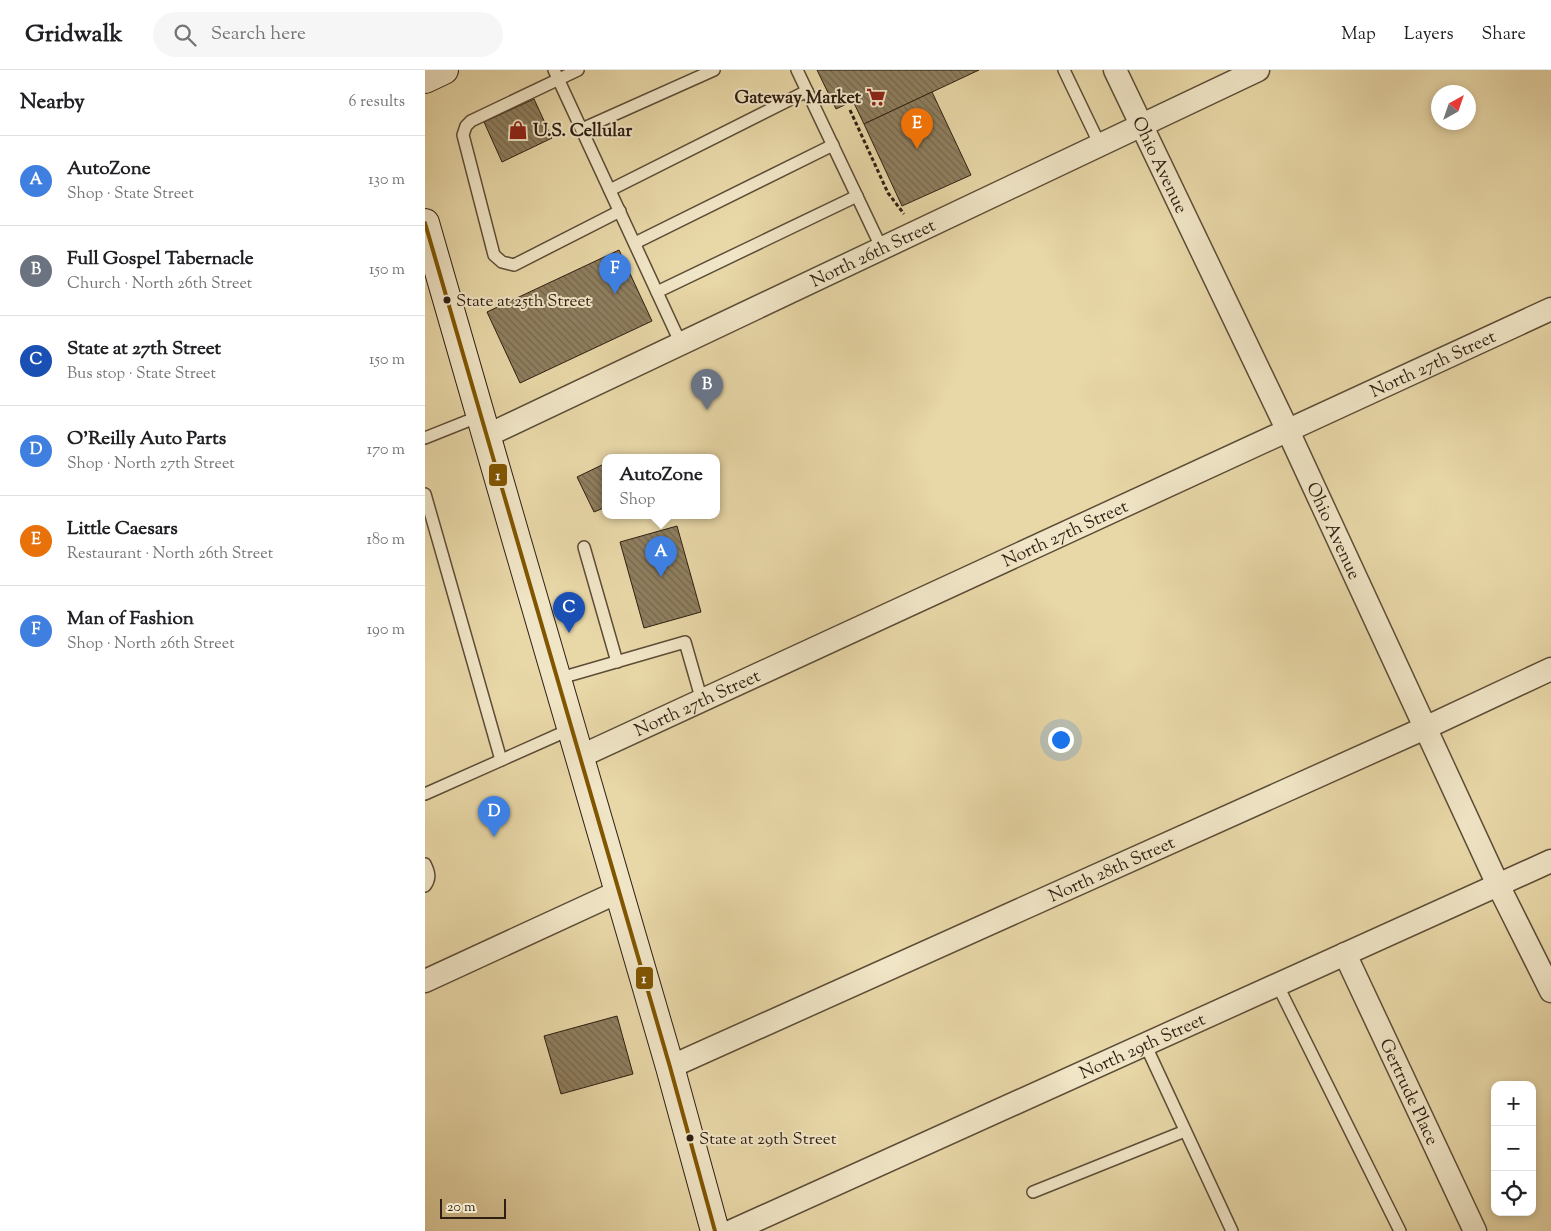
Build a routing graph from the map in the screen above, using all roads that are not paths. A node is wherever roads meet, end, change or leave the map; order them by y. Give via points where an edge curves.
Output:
1 (444, 70) edge
2 (578, 70) edge
3 (714, 70) edge
4 (797, 70) edge
5 (1064, 70) edge
6 (1115, 70) edge
7 (1258, 70) edge
8 (557, 74) edge
9 (425, 79) edge
10 (807, 91) junction
11 (1141, 125) junction
12 (582, 129) junction
13 (1100, 145) junction
14 (833, 146) junction
15 (610, 190) junction
16 (857, 196) junction
17 (620, 211) junction
18 (425, 223) edge
19 (635, 244) junction
20 (882, 249) junction
21 (657, 292) junction
22 (1551, 308) edge
23 (681, 344) junction
24 (483, 426) junction
25 (1288, 431) junction
26 (425, 438) edge
27 (425, 494) edge
28 (584, 548) dead end
29 (617, 662) junction
30 (1551, 669) edge
31 (557, 679) junction
32 (702, 701) junction
33 (1425, 728) junction
34 (571, 729) junction
35 (579, 757) junction
36 (501, 760) junction
37 (425, 794) edge
38 (1551, 861) edge
39 (425, 864) edge
40 (1498, 885) junction
41 (425, 886) edge
42 (618, 892) junction
43 (1345, 954) junction
44 (425, 981) edge
45 (1277, 984) junction
46 (1551, 991) edge
47 (1145, 1044) junction
48 (670, 1067) junction
49 (1185, 1131) junction
50 (1033, 1192) dead end
51 (715, 1231) edge
52 (732, 1231) edge
53 (1232, 1231) edge
54 (1400, 1231) edge
55 (1475, 1231) edge

1 - 9 main road
2 - 8 lane
3 - 12 lane
4 - 10 lane
5 - 13 lane
6 - 11 street, Ohio Avenue
7 - 11 street, North 26th Street
8 - 12 lane
8 - 17 lane via 465,126 463,135 494,255 502,262 514,265
10 - 14 lane
10 - 15 lane
11 - 13 street, North 26th Street
11 - 25 street, Ohio Avenue
12 - 15 lane
13 - 20 street, North 26th Street
14 - 16 lane
14 - 19 lane
15 - 17 lane
16 - 20 lane
16 - 21 lane
17 - 19 lane
18 - 24 main road
19 - 21 lane
20 - 23 street, North 26th Street
21 - 23 lane
22 - 25 street, North 27th Street
23 - 24 street, North 26th Street
24 - 26 lane
24 - 31 main road
25 - 32 street, North 27th Street
25 - 33 street, Ohio Avenue
27 - 36 lane
28 - 29 lane
29 - 31 lane
29 - 32 lane via 685,642
30 - 33 street, North 28th Street
31 - 34 main road
32 - 35 street, North 27th Street
33 - 40 street, Ohio Avenue
33 - 48 street, North 28th Street
34 - 35 main road
34 - 36 lane
35 - 42 main road
36 - 37 lane
38 - 40 street, North 29th Street
39 - 41 lane via 430,873
40 - 43 street, North 29th Street
40 - 46 street, Ohio Avenue
42 - 44 street
42 - 48 main road
43 - 45 street, North 29th Street
43 - 55 street, Gertrude Place
45 - 47 street, North 29th Street
45 - 54 lane
47 - 49 lane
47 - 52 street, North 29th Street
48 - 51 main road
49 - 50 lane
49 - 53 lane

